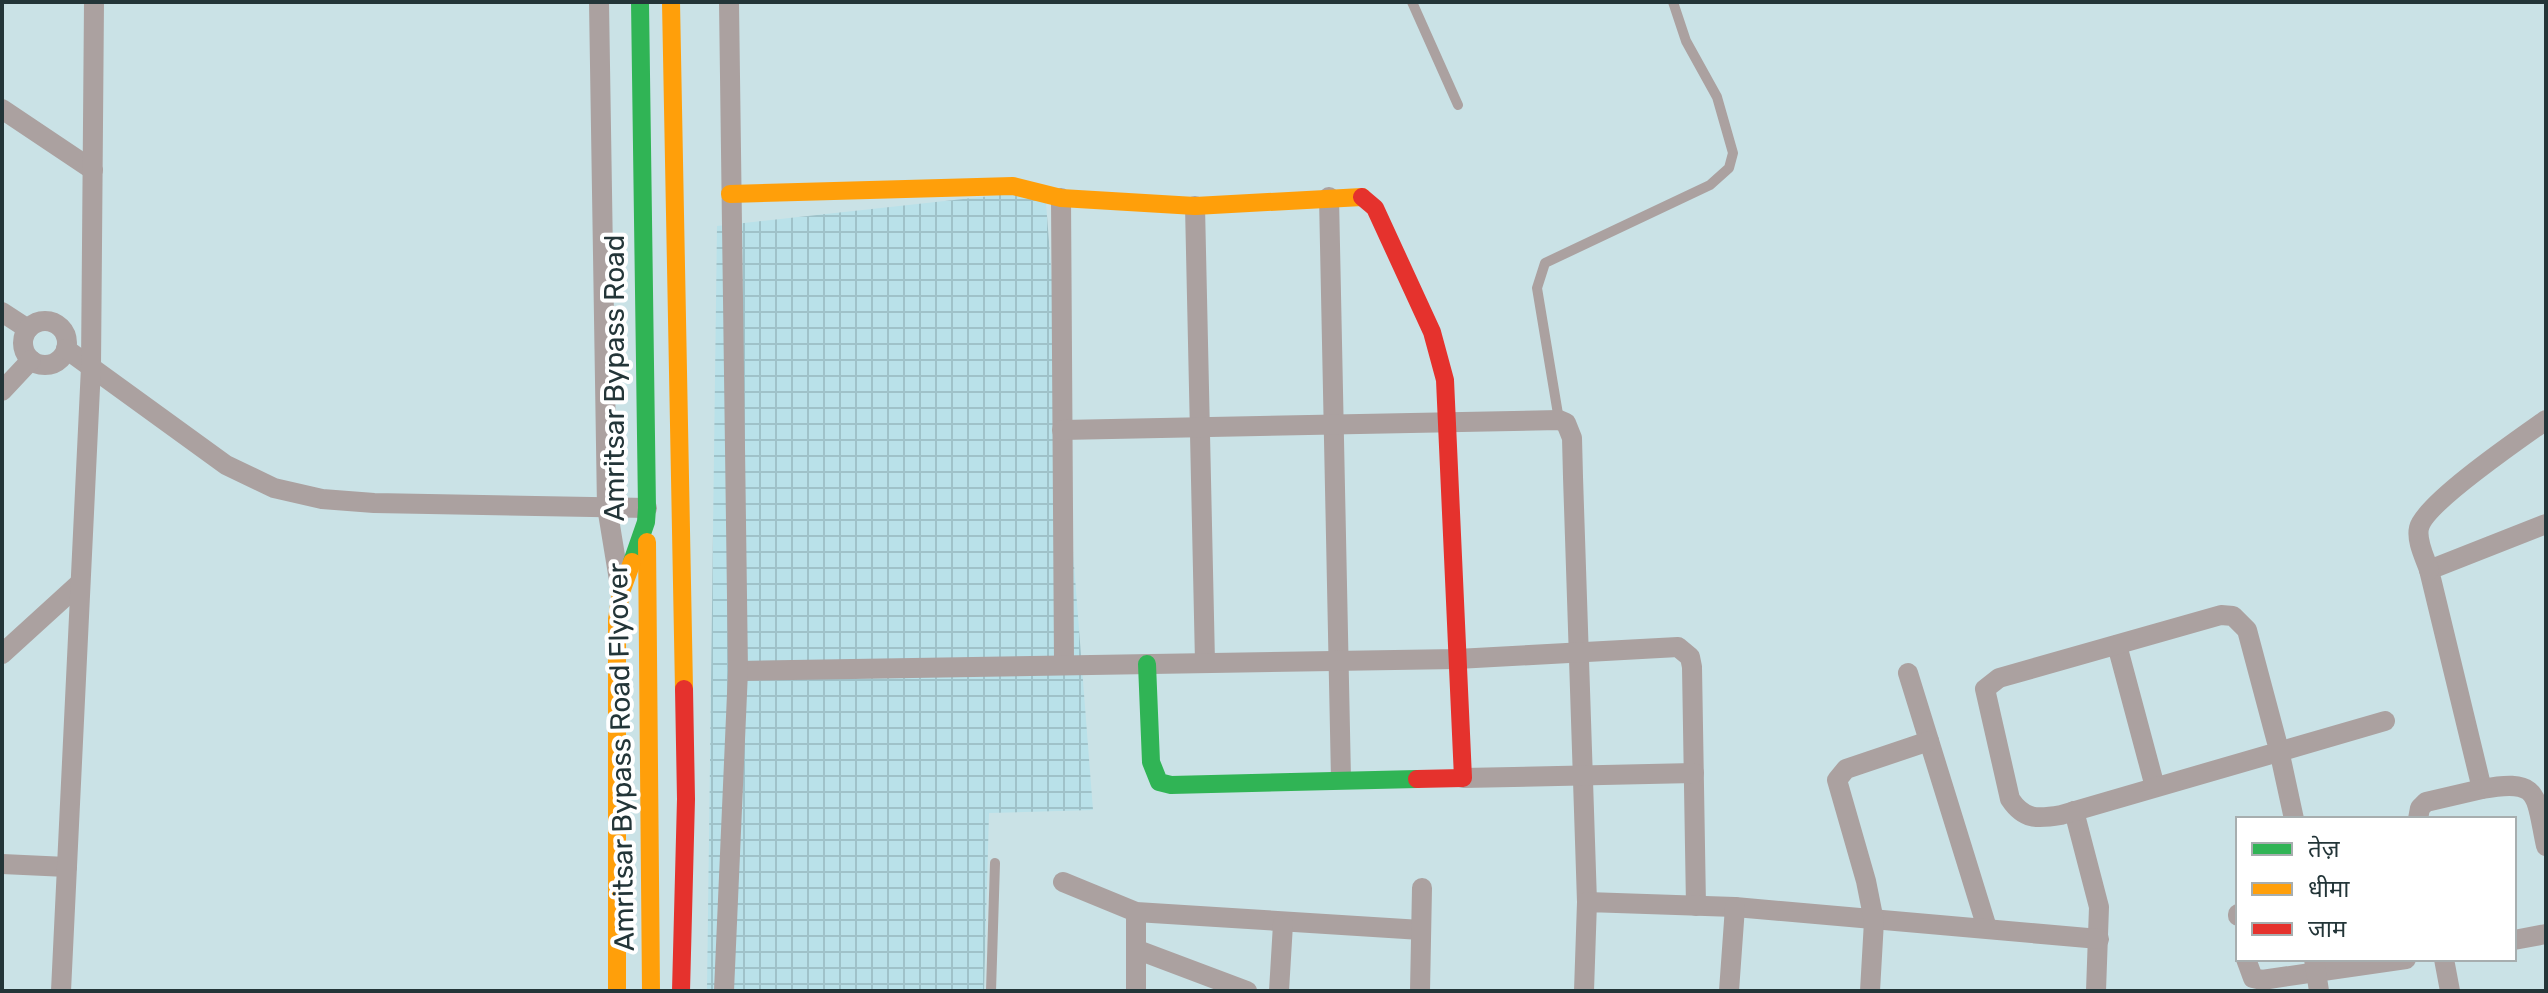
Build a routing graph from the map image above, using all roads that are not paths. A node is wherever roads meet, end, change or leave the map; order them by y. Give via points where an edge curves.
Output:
1 (94, 2) edge
2 (599, 2) edge
3 (640, 2) edge
4 (671, 2) edge
5 (729, 2) edge
6 (1412, 2) edge
7 (1673, 2) edge
8 (1458, 105) dead end
9 (2, 109) edge
10 (93, 170) junction
11 (730, 194) junction
12 (1329, 197) junction
13 (1061, 198) junction
14 (1195, 206) junction
15 (2, 312) edge
16 (28, 329) junction
17 (66, 349) junction
18 (31, 360) junction
19 (91, 367) junction
20 (2, 391) edge
21 (1559, 420) junction
22 (2546, 420) edge
23 (1450, 422) junction
24 (1332, 425) junction
25 (1202, 429) junction
26 (1062, 430) junction
27 (607, 507) junction
28 (647, 515) junction
29 (2546, 524) edge
30 (2429, 570) junction
31 (80, 583) junction
32 (621, 592) junction
33 (2117, 645) junction
34 (1580, 652) junction
35 (2, 654) edge
36 (1457, 659) junction
37 (1338, 660) junction
38 (1205, 662) junction
39 (1064, 663) junction
40 (1147, 664) junction
41 (738, 671) junction
42 (1908, 673) dead end
43 (2385, 721) dead end
44 (1929, 741) junction
45 (2279, 750) junction
46 (1694, 773) junction
47 (1584, 776) junction
48 (1463, 778) junction
49 (1341, 779) junction
50 (2155, 787) junction
51 (2482, 789) junction
52 (2074, 811) junction
53 (2294, 817) edge
54 (2418, 817) edge
55 (2546, 846) edge
56 (995, 863) dead end
57 (2, 864) edge
58 (67, 867) junction
59 (1063, 882) dead end
60 (1422, 888) dead end
61 (1587, 902) junction
62 (1696, 906) junction
63 (1735, 907) junction
64 (1136, 912) junction
65 (1874, 921) junction
66 (1283, 924) junction
67 (1987, 928) junction
68 (1421, 930) junction
69 (2546, 934) edge
70 (2099, 939) junction
71 (2516, 940) edge
72 (1138, 950) junction
73 (2247, 961) edge
74 (2395, 961) edge
75 (2444, 961) edge
76 (2317, 975) edge
77 (61, 991) edge
78 (617, 991) edge
79 (651, 991) edge
80 (681, 991) edge
81 (724, 991) edge
82 (991, 991) edge
83 (1136, 991) edge
84 (1247, 991) edge
85 (1279, 991) edge
86 (1420, 991) edge
87 (1584, 991) edge
88 (1729, 991) edge
89 (1870, 991) edge
90 (2096, 991) edge
91 (2450, 991) edge

1 - 10 street
2 - 27 street
3 - 28 main road, Amritsar Bypass Road
4 - 80 main road via 686,799
5 - 11 street
6 - 8 lane
7 - 21 lane via 1686,41 1717,97 1733,153 1729,168 1710,185 1545,263 1537,288
9 - 10 street
10 - 19 street
11 - 13 main road via 1013,186
11 - 41 street
12 - 14 main road
12 - 23 main road via 1355,195 1375,208 1439,353
12 - 24 street
13 - 14 main road
13 - 26 street
14 - 25 street
15 - 16 street
16 - 17 street via 51,322 64,332
16 - 18 street via 23,345
17 - 18 street via 47,365
17 - 19 street
18 - 20 street
19 - 27 street via 226,465 274,488 374,503
19 - 31 street
21 - 23 street
21 - 34 street via 1572,438
22 - 30 street via 2423,518 2419,538
23 - 24 street
23 - 36 main road
24 - 25 street
24 - 37 street
25 - 26 street
25 - 38 street
26 - 39 street
27 - 28 street
27 - 32 street
28 - 32 main road, Amritsar Bypass Road
28 - 79 main road, Amritsar Bypass Road Flyover
29 - 30 street
30 - 51 street
31 - 35 street
31 - 58 street
32 - 78 main road, Amritsar Bypass Road
33 - 45 street via 2221,615 2242,621
33 - 50 street
33 - 52 street via 1999,678 1985,689 2010,799 2019,814 2036,819
34 - 36 street
34 - 46 street via 1685,650 1692,667
34 - 47 street
36 - 37 street
36 - 48 main road
37 - 38 street
37 - 49 street
38 - 40 street
39 - 40 street
39 - 41 street
40 - 49 main road via 1151,762 1159,782
41 - 81 street
42 - 44 street
43 - 45 street
44 - 65 street via 1846,769 1837,780
44 - 67 street
45 - 50 street
45 - 53 street
46 - 47 street
46 - 62 street
47 - 48 street
47 - 61 street
48 - 49 main road
50 - 52 street
51 - 54 street via 2426,802
51 - 55 street via 2515,783 2527,788 2534,796
52 - 70 street via 2097,896
56 - 82 lane
57 - 58 street
58 - 77 street
59 - 64 street
60 - 68 street
61 - 62 street
61 - 87 street
62 - 63 street
63 - 65 street
63 - 88 street
64 - 66 street
64 - 72 street
65 - 67 street
65 - 89 street
66 - 68 street
66 - 85 street
67 - 70 street
68 - 86 street
69 - 71 street
70 - 90 street
72 - 83 street
72 - 84 street
73 - 76 street via 2253,978 2262,980
74 - 76 street
75 - 91 street

